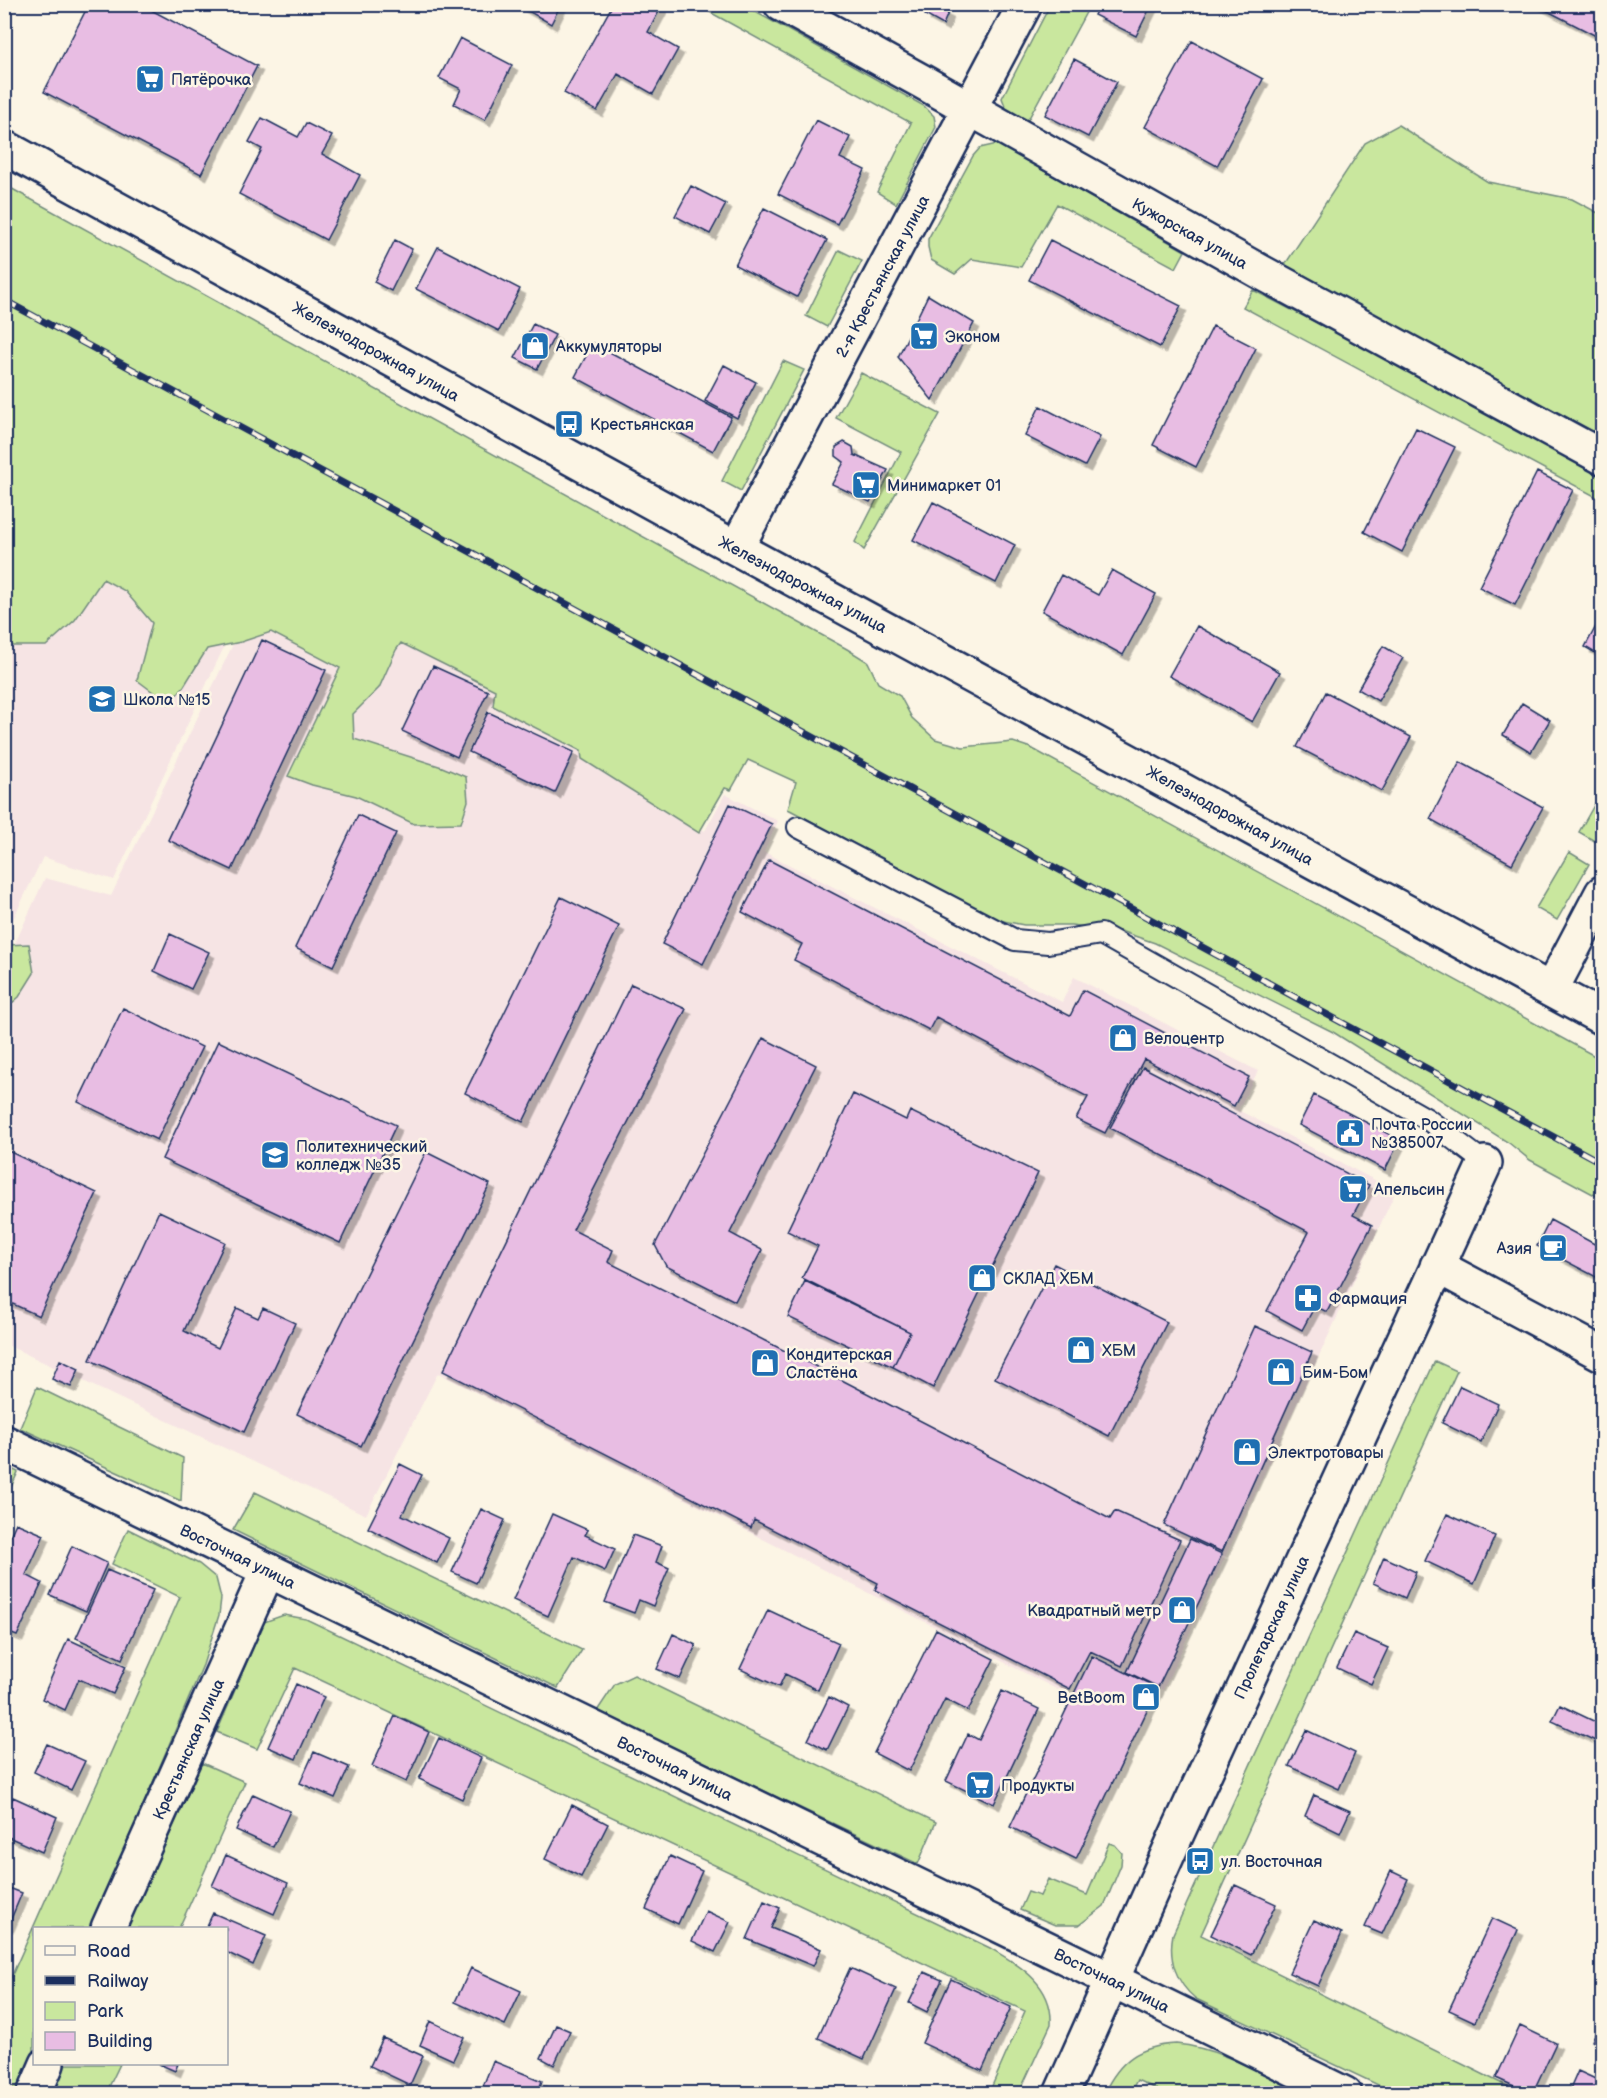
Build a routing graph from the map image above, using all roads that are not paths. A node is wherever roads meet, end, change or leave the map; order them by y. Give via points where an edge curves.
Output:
1 (781, 4) edge
2 (1025, 4) edge
3 (970, 110) junction
4 (4, 147) edge
5 (1602, 456) edge
6 (737, 548) junction
7 (798, 828) dead end
8 (1602, 893) edge
9 (1551, 990) junction
10 (1602, 1018) edge
11 (1485, 1163) joint
12 (1437, 1266) junction
13 (1602, 1354) edge
14 (4, 1442) edge
15 (268, 1570) junction
16 (109, 1927) edge
17 (1112, 1980) junction
18 (47, 2065) edge
19 (34, 2094) edge
20 (1061, 2094) edge
21 (1345, 2094) edge

1 - 3 street, Кужорская улица
2 - 3 street, 2-я Крестьянская улица
3 - 5 street, Кужорская улица
3 - 6 street, 2-я Крестьянская улица
4 - 6 street, Железнодорожная улица
6 - 9 street, Железнодорожная улица
7 - 11 lane via 1015,940 1048,943 1101,934 1427,1119
8 - 9 street
9 - 10 street, Железнодорожная улица
11 - 12 street, Пролетарская улица
12 - 13 street
12 - 17 street, Пролетарская улица
14 - 15 street, Восточная улица
15 - 16 street, Крестьянская улица
15 - 17 street, Восточная улица
17 - 20 street, Пролетарская улица
17 - 21 street, Восточная улица
18 - 19 street

